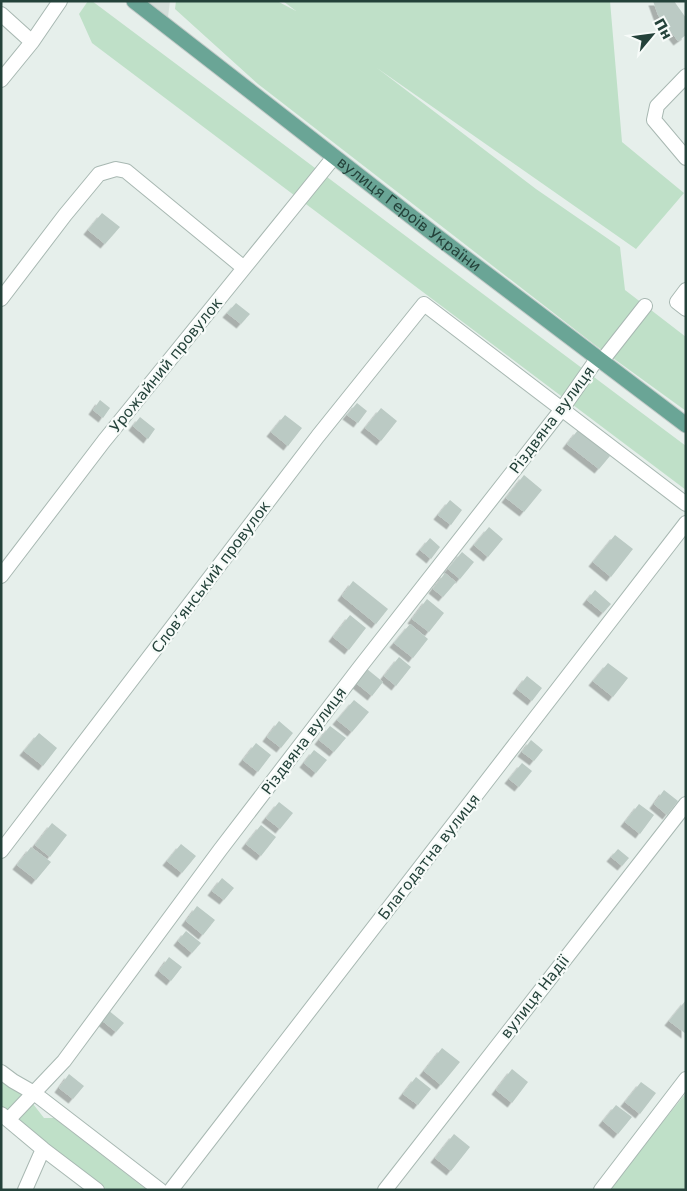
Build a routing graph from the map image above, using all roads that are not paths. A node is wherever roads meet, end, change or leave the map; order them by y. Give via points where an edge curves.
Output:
1 (134, 1) edge
2 (61, 2) edge
3 (1, 14) edge
4 (32, 42) junction
5 (686, 76) edge
6 (1, 80) edge
7 (334, 157) junction
8 (686, 158) edge
9 (244, 268) junction
10 (686, 290) edge
11 (1, 300) edge
12 (645, 306) dead end
13 (686, 309) edge
14 (599, 360) junction
15 (562, 410) junction
16 (686, 425) edge
17 (686, 504) edge
18 (686, 523) edge
19 (1, 576) edge
20 (686, 804) edge
21 (1, 851) edge
22 (1, 1072) edge
23 (686, 1078) edge
24 (34, 1093) junction
25 (5, 1117) edge
26 (43, 1149) junction
27 (25, 1190) edge
28 (97, 1190) edge
29 (160, 1190) edge
30 (171, 1190) edge
31 (385, 1190) edge
32 (601, 1190) edge

1 - 7 main road, вулиця Героїв України
2 - 4 street
3 - 4 street
4 - 6 street
5 - 8 street via 657,106 654,120
7 - 9 street, Урожайний провулок
7 - 14 main road, вулиця Героїв України
9 - 11 street via 126,170 116,169 99,174
9 - 19 street, Урожайний провулок via 104,441
10 - 13 street via 677,302
12 - 14 street, Різдвяна вулиця
14 - 15 street, Різдвяна вулиця
14 - 16 main road, вулиця Героїв України
15 - 17 street
15 - 21 street, Словʼянський провулок via 424,304 318,436
15 - 24 street, Різдвяна вулиця via 360,667 64,1062
18 - 30 street, Благодатна вулиця
20 - 31 street, вулиця Надії
22 - 24 street
23 - 32 street
24 - 25 street, Різдвяна вулиця
24 - 29 street
25 - 26 street
26 - 27 street
26 - 28 street

